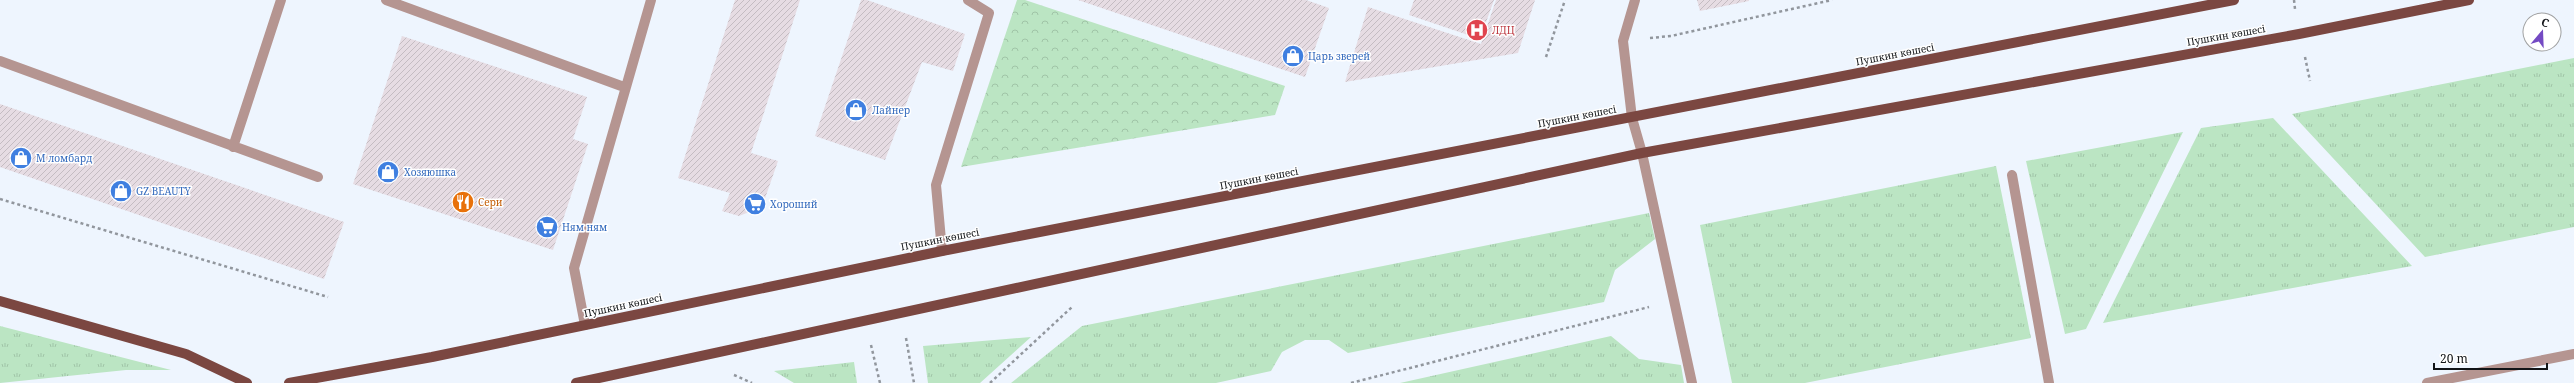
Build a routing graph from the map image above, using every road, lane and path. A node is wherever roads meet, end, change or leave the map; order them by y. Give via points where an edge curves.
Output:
1 (280, 0) edge
2 (386, 0) edge
3 (651, 0) edge
4 (968, 0) edge
5 (1565, 0) edge
6 (1635, 0) edge
7 (1832, 0) edge
8 (2234, 0) edge
9 (2469, 0) edge
10 (1623, 41) junction
11 (1546, 57) dead end
12 (0, 61) edge
13 (624, 87) junction
14 (1632, 118) junction
15 (233, 147) junction
16 (1642, 153) junction
17 (2012, 175) dead end
18 (318, 177) dead end
19 (0, 199) edge
20 (942, 251) junction
21 (328, 297) dead end
22 (1674, 300) junction
23 (0, 301) edge
24 (1072, 307) dead end
25 (585, 325) junction
26 (906, 338) dead end
27 (871, 344) dead end
28 (2574, 354) edge
29 (728, 373) dead end
30 (247, 383) edge
31 (289, 383) edge
32 (576, 383) edge
33 (752, 383) edge
34 (880, 383) edge
35 (914, 383) edge
36 (990, 383) edge
37 (1351, 383) edge
38 (1692, 383) edge
39 (2049, 383) edge
40 (2427, 383) edge

1 - 15 street
2 - 13 street
3 - 13 street
4 - 20 street via 989,13 936,185
5 - 11 path
6 - 10 street
7 - 10 path via 1671,36
8 - 14 main road, Пушкин көшесі
9 - 16 main road, Пушкин көшесі via 2291,35
10 - 14 street
12 - 15 street
13 - 25 street via 574,268
14 - 16 street
14 - 20 main road, Пушкин көшесі
15 - 18 street
16 - 22 street
16 - 32 main road, Пушкин көшесі
17 - 39 street
19 - 21 path
20 - 25 main road, Пушкин көшесі
22 - 37 path
22 - 38 street
23 - 30 main road via 186,354
24 - 36 path
25 - 31 main road, Пушкин көшесі
26 - 35 path
27 - 34 path
28 - 40 street
29 - 33 path

